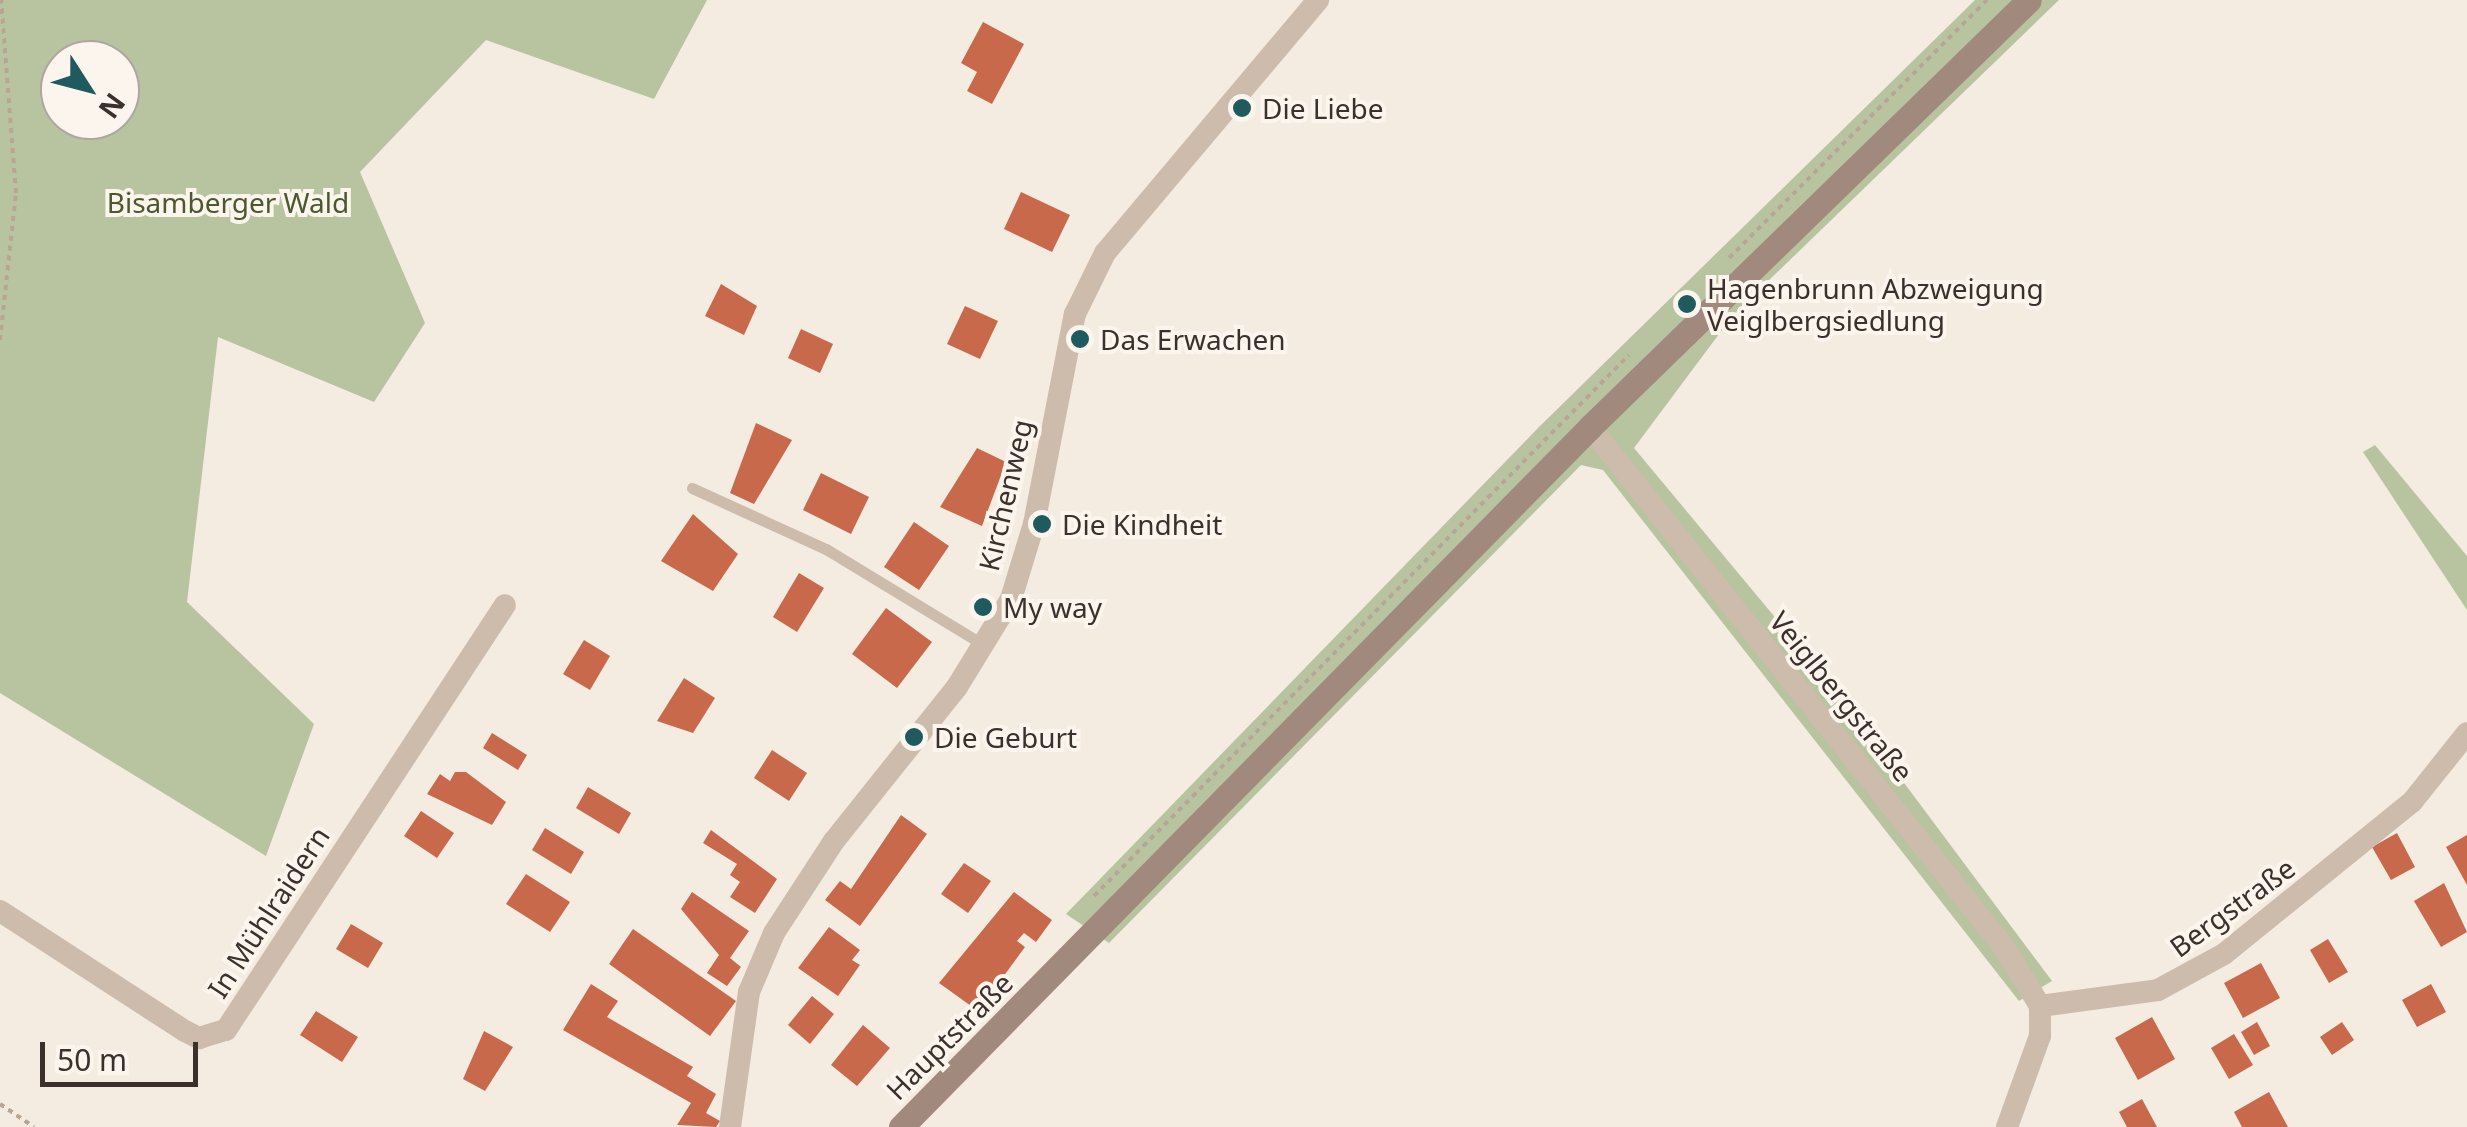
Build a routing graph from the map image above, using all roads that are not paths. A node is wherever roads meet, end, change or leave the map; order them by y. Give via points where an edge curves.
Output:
1 (1318, 0) edge
2 (2029, 0) edge
3 (1590, 427) junction
4 (692, 488) dead end
5 (506, 606) dead end
6 (984, 645) junction
7 (2467, 733) edge
8 (0, 911) edge
9 (2040, 1006) junction
10 (730, 1127) edge
11 (901, 1127) edge
12 (2007, 1127) edge

1 - 6 street, Kirchenweg via 1104,254 1075,314 1020,575
2 - 3 main road, Hauptstraße
3 - 9 street, Veiglbergstraße via 2003,946
3 - 11 main road, Hauptstraße
4 - 6 lane via 826,549
5 - 8 street, In Mühlraidern via 226,1030 199,1038 185,1032
6 - 10 street, Kirchenweg via 774,934 750,992
7 - 9 street, Bergstraße via 2412,802 2267,925 2200,970 2119,1001
9 - 12 street via 2040,1036

